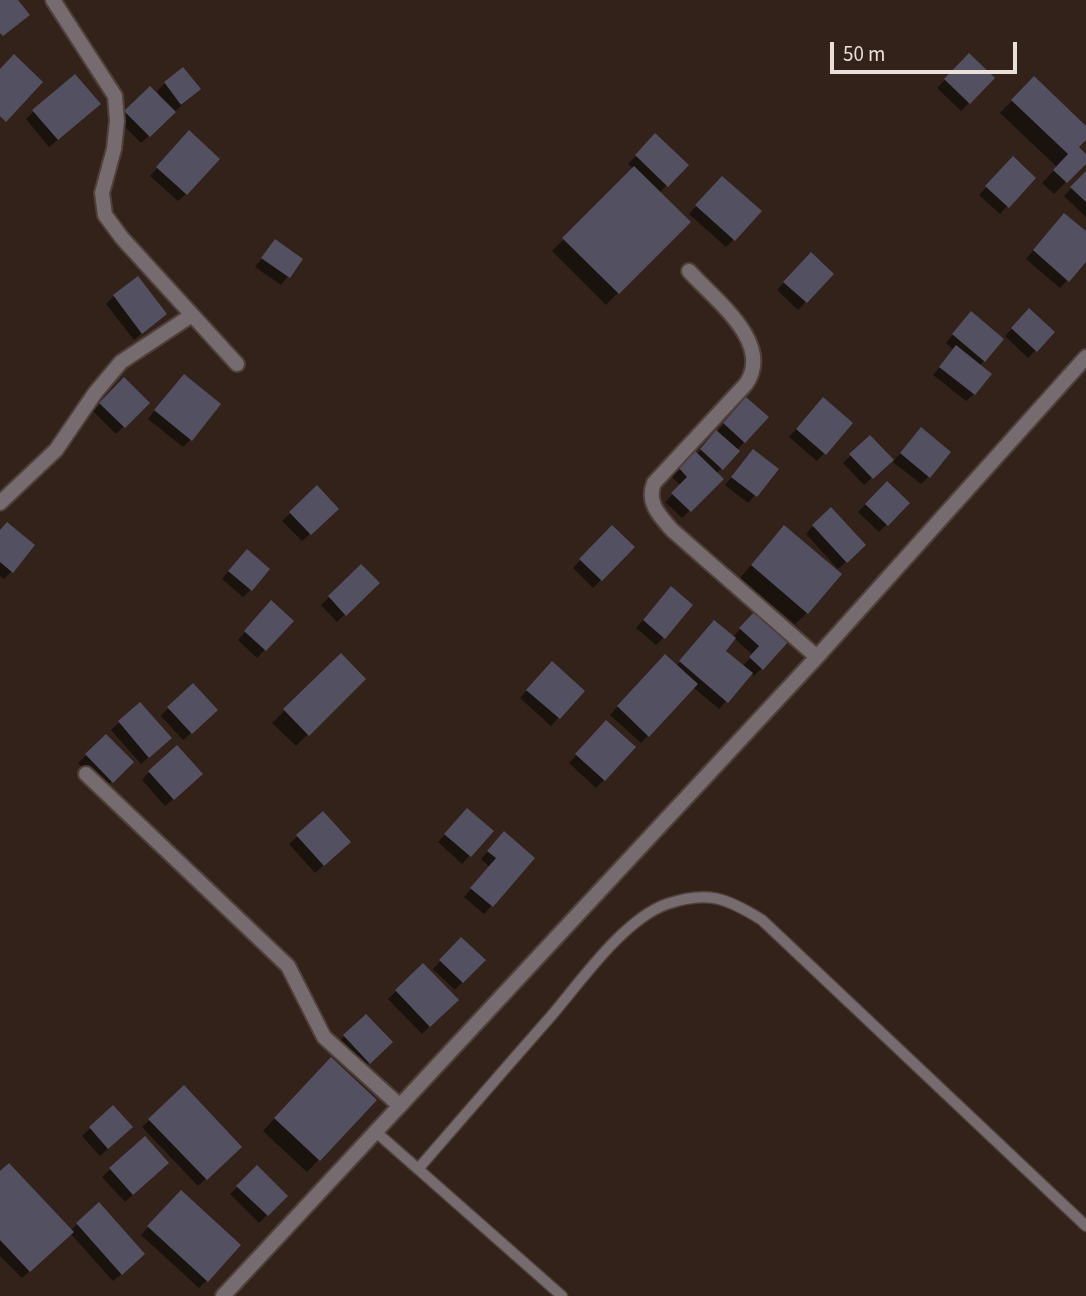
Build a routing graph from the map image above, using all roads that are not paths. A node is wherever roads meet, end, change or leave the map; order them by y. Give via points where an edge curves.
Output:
1 (53, 0) edge
2 (689, 271) dead end
3 (192, 316) junction
4 (1086, 357) edge
5 (237, 365) dead end
6 (0, 503) edge
7 (817, 657) junction
8 (86, 774) dead end
9 (400, 1106) junction
10 (376, 1132) junction
11 (418, 1169) junction
12 (1086, 1226) edge
13 (223, 1296) edge
14 (562, 1296) edge

1 - 3 street via 115,96 115,140 102,193 105,215
2 - 7 street via 750,339 754,367 746,384 654,483 654,508 672,530
3 - 5 street
3 - 6 street via 121,362 56,450
4 - 7 street
7 - 9 street
8 - 9 street via 288,966 324,1037
9 - 10 street
10 - 11 lane
10 - 13 street
11 - 12 lane via 620,937 664,905 712,895 762,920
11 - 14 lane

